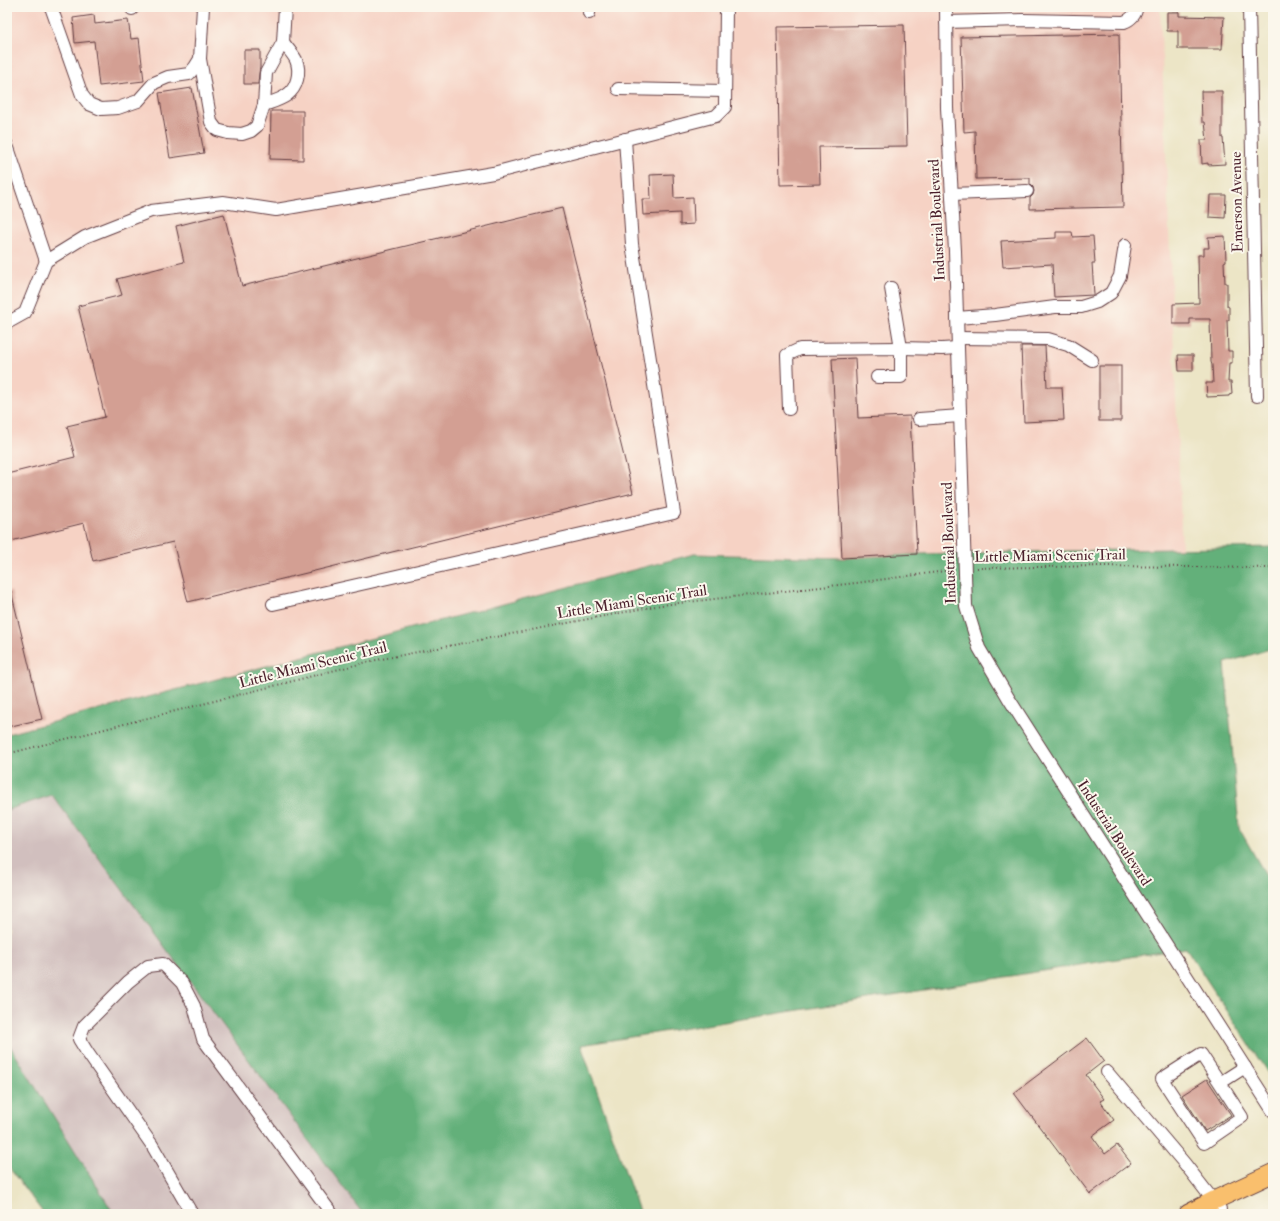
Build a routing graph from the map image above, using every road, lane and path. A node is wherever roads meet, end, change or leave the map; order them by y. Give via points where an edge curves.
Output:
1 (51, 7) edge
2 (203, 7) edge
3 (285, 7) edge
4 (726, 7) edge
5 (946, 7) edge
6 (1136, 7) edge
7 (1249, 7) edge
8 (946, 22) junction
9 (283, 42) junction
10 (200, 59) junction
11 (618, 89) dead end
12 (725, 91) junction
13 (264, 105) junction
14 (625, 139) junction
15 (7, 145) edge
16 (1027, 191) dead end
17 (952, 194) junction
18 (1125, 245) dead end
19 (46, 261) junction
20 (891, 288) dead end
21 (957, 318) junction
22 (7, 323) edge
23 (958, 343) junction
24 (901, 348) junction
25 (1092, 360) dead end
26 (877, 377) dead end
27 (1257, 396) dead end
28 (788, 409) dead end
29 (960, 416) junction
30 (919, 419) dead end
31 (965, 568) junction
32 (1273, 568) edge
33 (273, 604) dead end
34 (7, 754) edge
35 (1245, 1067) junction
36 (1107, 1072) dead end
37 (1220, 1083) junction
38 (1273, 1111) edge
39 (1273, 1173) edge
40 (1273, 1178) edge
41 (1216, 1208) edge
42 (192, 1214) edge
43 (332, 1214) edge
44 (1188, 1214) edge

1 - 10 street via 82,96 89,104 101,109 118,108 138,101 154,82 189,74
2 - 10 street
3 - 9 street
4 - 12 street
5 - 8 street, Industrial Boulevard
6 - 8 street via 1132,17 1124,22
7 - 27 street, Emerson Avenue
8 - 17 street, Industrial Boulevard
9 - 13 street via 266,73
9 - 13 street via 296,60 297,82 289,94
10 - 13 street via 211,122 217,130 228,134 251,131 258,126
11 - 12 street
12 - 14 street via 725,107 716,116
14 - 19 street via 493,173 276,210 223,202 151,211 85,236
14 - 33 street via 632,244 674,513
15 - 19 street
16 - 17 street
17 - 21 street, Industrial Boulevard
18 - 21 street via 1120,276 1111,293 1097,302 1081,307 1055,307
19 - 22 street via 25,313
20 - 24 street
21 - 23 street, Industrial Boulevard
23 - 24 street via 942,349
23 - 25 street via 1048,339 1068,345
23 - 29 street, Industrial Boulevard
24 - 26 street via 901,377
24 - 28 street via 800,349 787,355
29 - 30 street
29 - 31 street, Industrial Boulevard
31 - 32 path, Little Miami Scenic Trail
31 - 34 path, Little Miami Scenic Trail via 661,605 371,660
31 - 35 street, Industrial Boulevard via 966,606 979,648 1009,699
35 - 37 street
35 - 38 street, Industrial Boulevard
36 - 41 street
37 - 37 street via 1242,1117 1204,1143 1162,1079 1201,1054
39 - 41 highway
40 - 41 highway
41 - 44 highway
42 - 43 street via 152,1145 79,1039 84,1026 128,982 148,966 163,964 182,983 194,1006 203,1039

